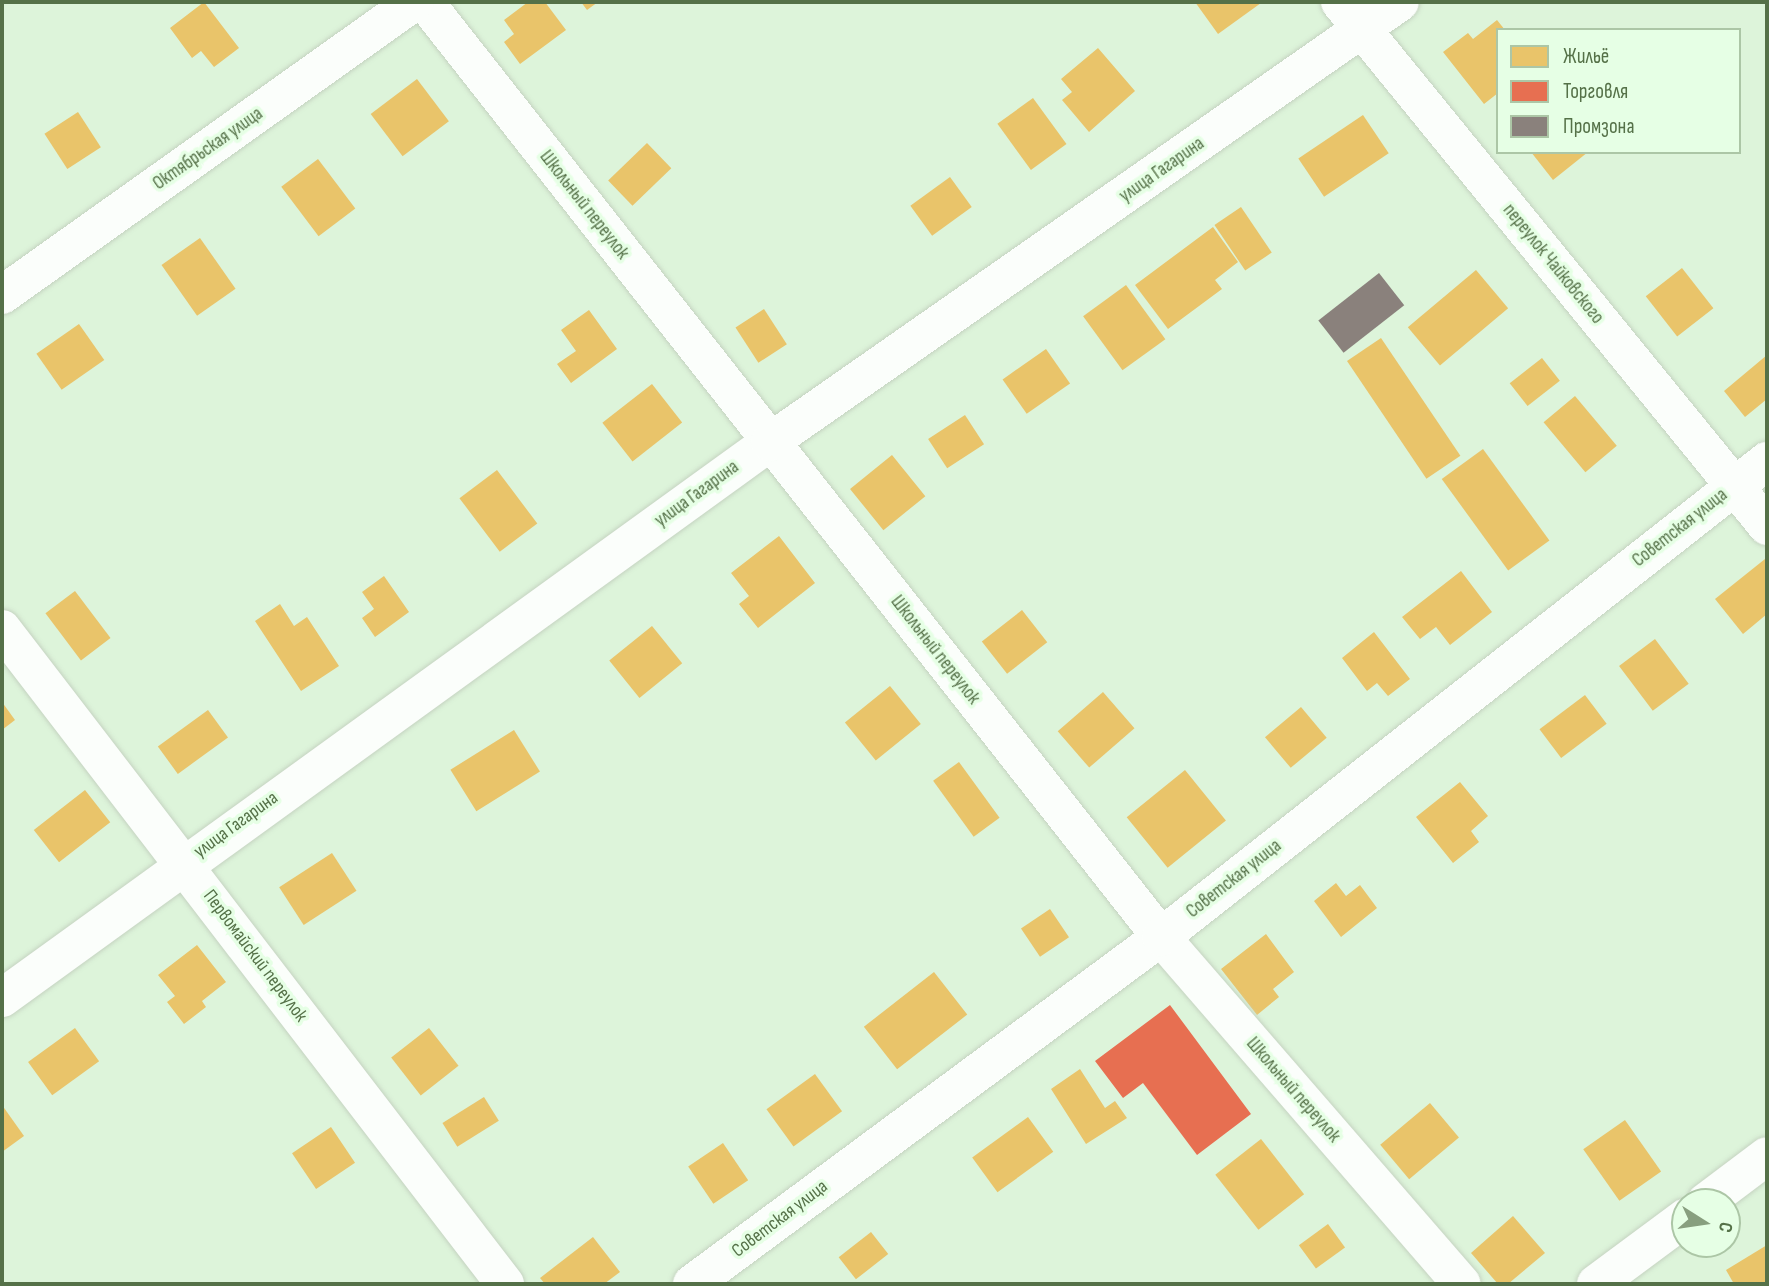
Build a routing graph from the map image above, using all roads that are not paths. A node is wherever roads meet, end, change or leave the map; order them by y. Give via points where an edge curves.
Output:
1 (414, 2) edge
2 (425, 2) edge
3 (1400, 2) edge
4 (1351, 16) edge
5 (2, 295) edge
6 (770, 442) junction
7 (1767, 461) edge
8 (1734, 486) junction
9 (1767, 526) edge
10 (2, 629) edge
11 (184, 863) junction
12 (1161, 937) junction
13 (2, 998) edge
14 (1767, 1156) edge
15 (1725, 1188) edge
16 (1671, 1228) edge
17 (505, 1284) edge
18 (692, 1284) edge
19 (1462, 1284) edge
20 (1596, 1284) edge

1 - 5 street, Октябрьская улица
2 - 6 street, Школьный переулок
3 - 4 street, улица Гагарина
4 - 6 street, улица Гагарина
4 - 8 street, переулок Чайковского
6 - 11 street, улица Гагарина
6 - 12 street, Школьный переулок
7 - 8 street, Советская улица
8 - 9 street, переулок Чайковского
8 - 12 street, Советская улица
10 - 11 street, Первомайский переулок
11 - 13 street, улица Гагарина
11 - 17 street, Первомайский переулок
12 - 18 street, Советская улица
12 - 19 street, Школьный переулок
14 - 15 street
16 - 20 street

